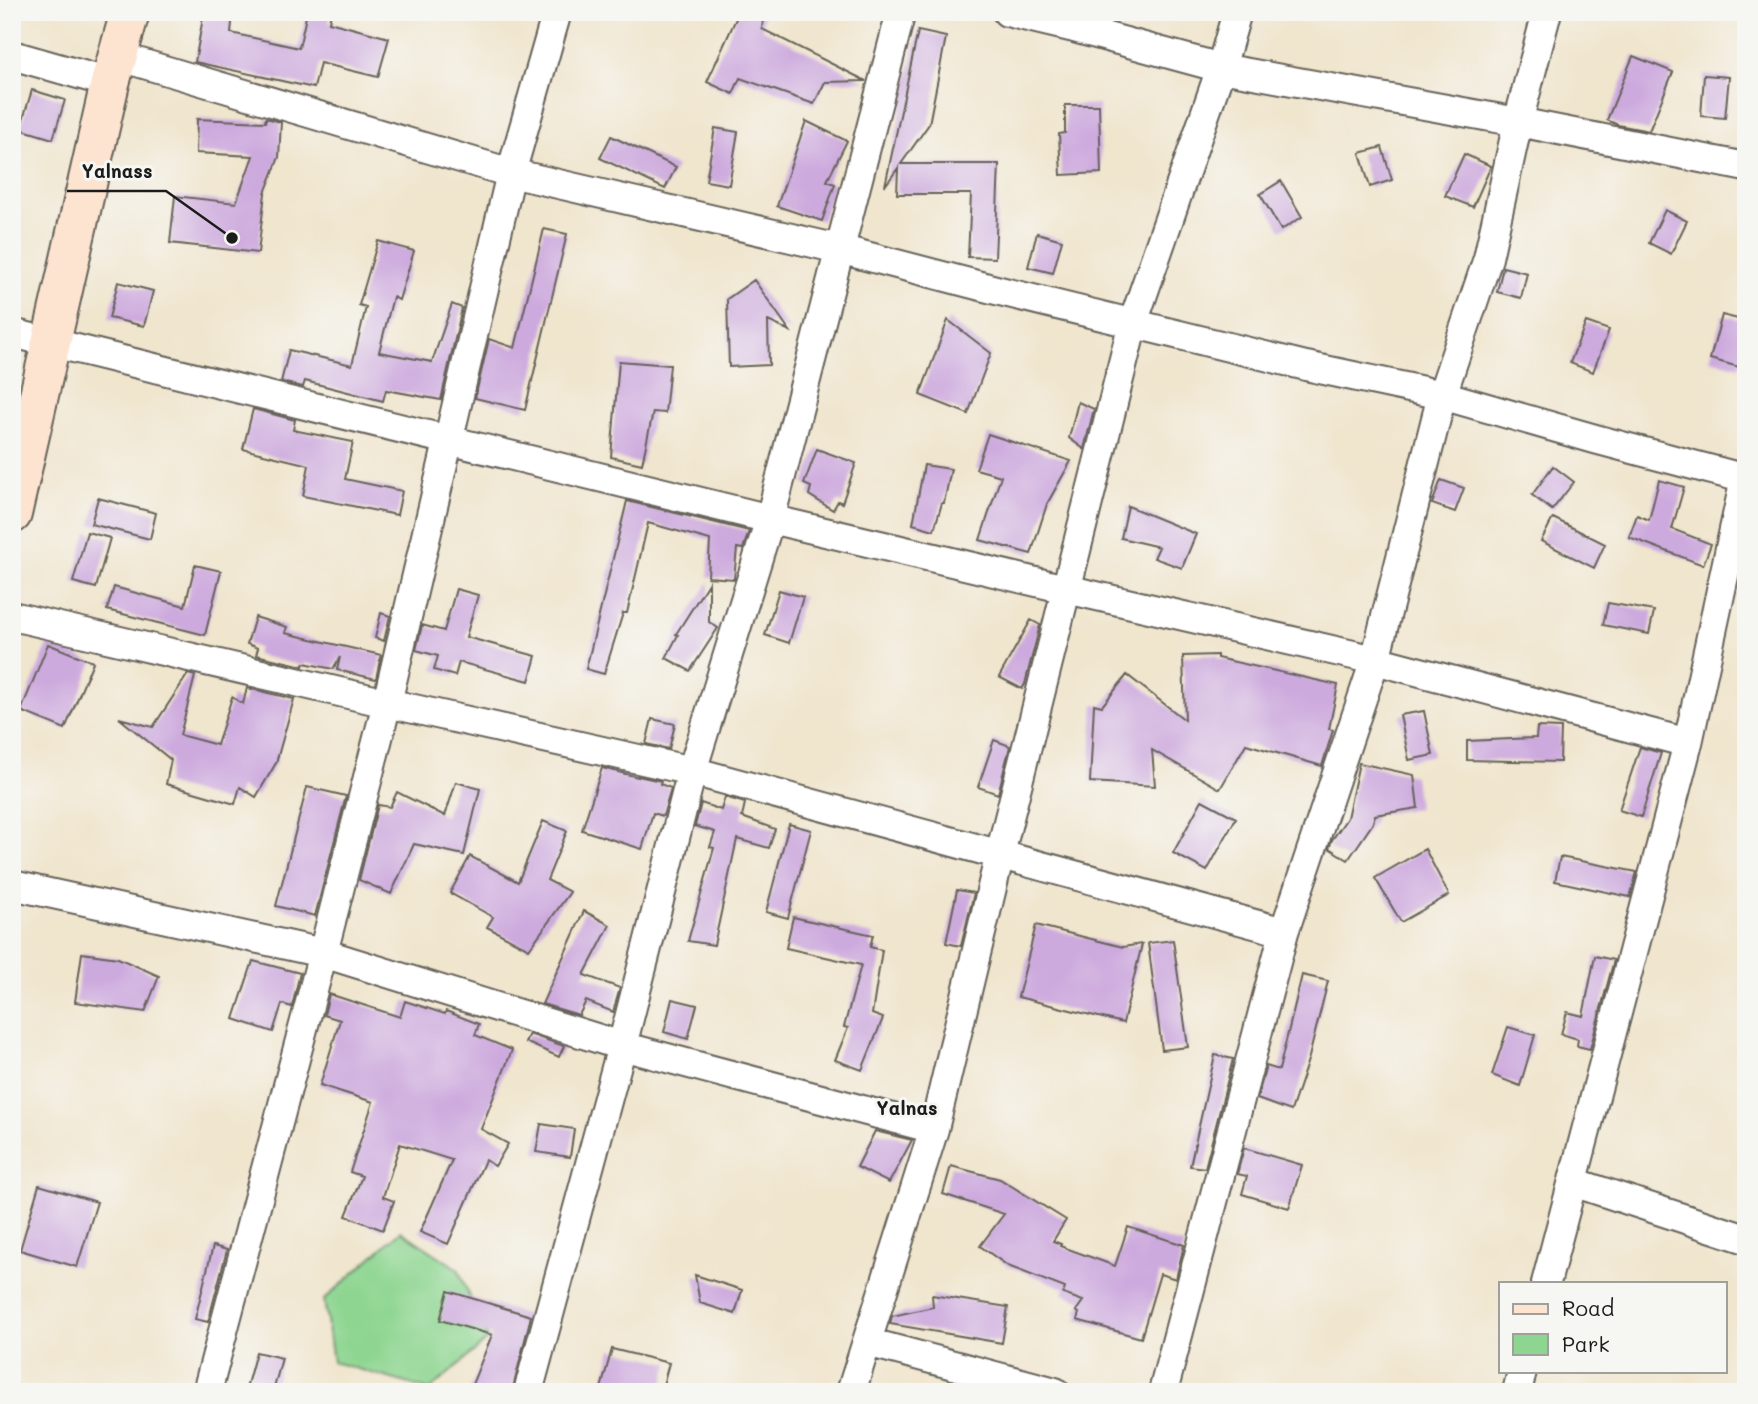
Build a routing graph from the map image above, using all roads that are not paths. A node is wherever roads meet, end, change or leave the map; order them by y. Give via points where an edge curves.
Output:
1 (130, 12) edge
2 (557, 12) edge
3 (901, 12) edge
4 (1007, 12) edge
5 (1237, 12) edge
6 (1547, 12) edge
7 (12, 55) edge
8 (1221, 68) junction
9 (113, 69) junction
10 (1518, 122) junction
11 (1746, 167) edge
12 (511, 173) junction
13 (839, 249) junction
14 (1133, 323) junction
15 (12, 333) edge
16 (51, 344) junction
17 (1442, 395) junction
18 (449, 440) junction
19 (1745, 477) edge
20 (12, 514) edge
21 (770, 519) junction
22 (1066, 589) junction
23 (12, 616) edge
24 (1374, 660) junction
25 (387, 703) junction
26 (1688, 743) junction
27 (692, 771) junction
28 (1000, 854) junction
29 (12, 885) edge
30 (1284, 932) junction
31 (323, 953) junction
32 (622, 1046) junction
33 (934, 1129) junction
34 (1573, 1182) junction
35 (1746, 1239) edge
36 (1546, 1282) edge
37 (867, 1342) junction
38 (1522, 1372) edge
39 (207, 1392) edge
40 (528, 1392) edge
41 (851, 1392) edge
42 (1055, 1392) edge
43 (1163, 1392) edge
44 (1517, 1392) edge

1 - 9 street
2 - 12 street
3 - 13 street
4 - 8 street
5 - 8 street
6 - 10 street
7 - 9 street
8 - 10 street
8 - 14 street
9 - 12 street
9 - 16 street
10 - 11 street
10 - 17 street via 1488,258
12 - 13 street
12 - 18 street
13 - 14 street
13 - 21 street
14 - 17 street
14 - 22 street
15 - 16 street
16 - 18 street
16 - 20 street
17 - 19 street
17 - 24 street
18 - 21 street
18 - 25 street
19 - 26 street
21 - 22 street
21 - 27 street
22 - 24 street
22 - 28 street
23 - 25 street
24 - 26 street
24 - 30 street
25 - 27 street
25 - 31 street
26 - 34 street
27 - 28 street
27 - 32 street
28 - 30 street
28 - 33 street
29 - 31 street
30 - 43 street
31 - 32 street
31 - 39 street
32 - 33 street
32 - 40 street
33 - 37 street
34 - 35 street
34 - 36 street
37 - 41 street
37 - 42 street
38 - 44 street

